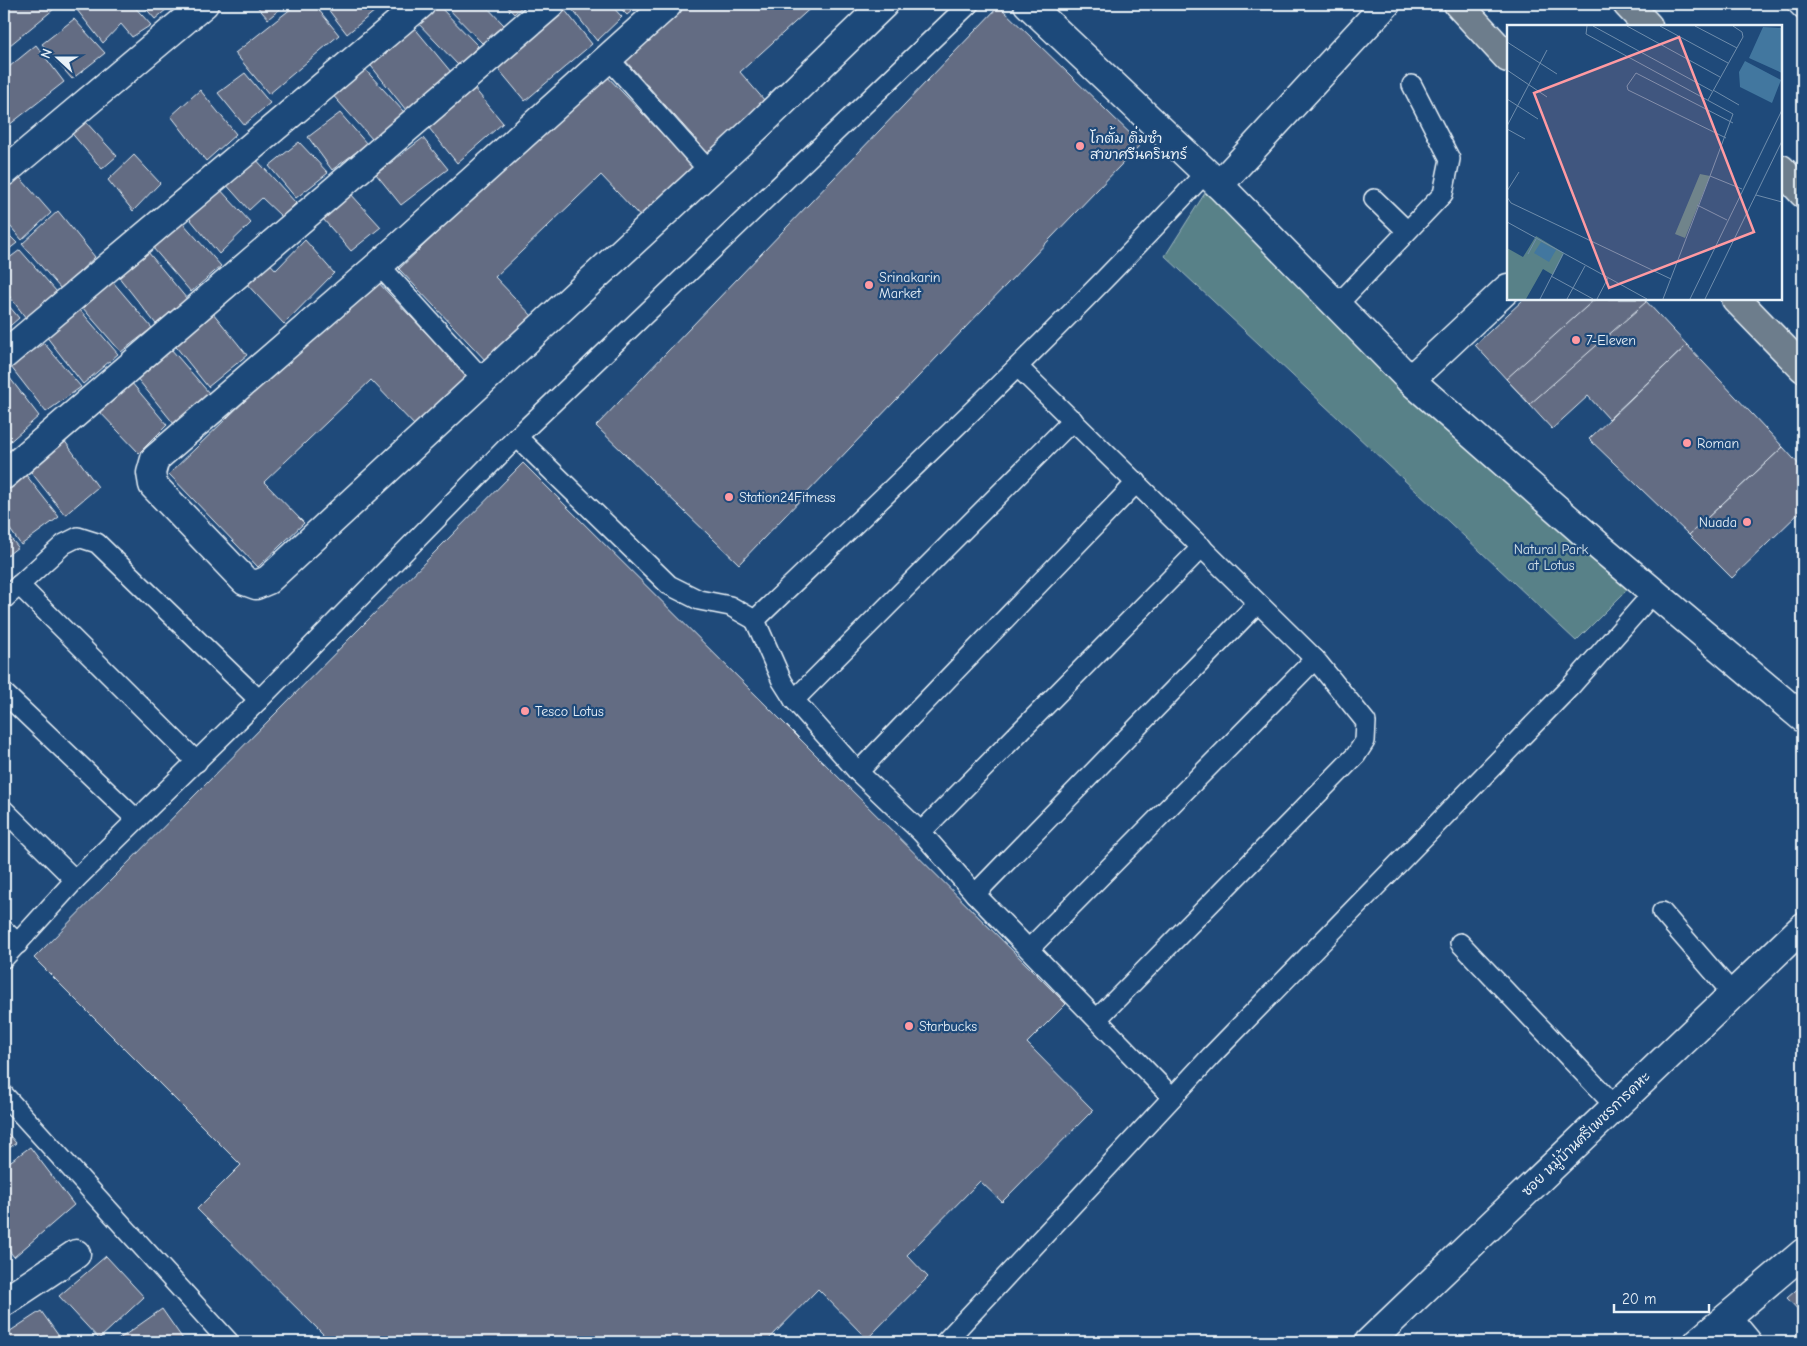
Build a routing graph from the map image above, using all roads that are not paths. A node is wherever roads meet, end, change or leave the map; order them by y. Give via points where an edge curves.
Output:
1 (204, 4) edge
2 (421, 4) edge
3 (551, 4) edge
4 (668, 4) edge
5 (884, 4) edge
6 (969, 4) edge
7 (1028, 4) edge
8 (1386, 4) edge
9 (1458, 4) edge
10 (1627, 4) edge
11 (1797, 4) edge
12 (1803, 10) edge
13 (1647, 25) edge
14 (1507, 57) edge
15 (609, 59) junction
16 (1412, 85) dead end
17 (709, 171) junction
18 (4, 172) edge
19 (1212, 178) junction
20 (1374, 199) dead end
21 (1406, 230) junction
22 (379, 265) junction
23 (1507, 289) edge
24 (1737, 300) edge
25 (1337, 305) junction
26 (4, 355) edge
27 (1018, 367) junction
28 (1803, 368) edge
29 (484, 380) junction
30 (1410, 380) junction
31 (1073, 420) junction
32 (517, 437) junction
33 (4, 475) edge
34 (1136, 482) junction
35 (1202, 547) junction
36 (19, 585) junction
37 (1654, 592) junction
38 (4, 600) edge
39 (1258, 604) junction
40 (756, 620) junction
41 (1315, 659) junction
42 (4, 692) edge
43 (259, 700) junction
44 (794, 700) junction
45 (1803, 718) edge
46 (197, 762) junction
47 (858, 772) junction
48 (4, 810) edge
49 (136, 819) junction
50 (921, 832) junction
51 (75, 880) junction
52 (975, 894) junction
53 (1662, 912) dead end
54 (1803, 927) edge
55 (4, 930) edge
56 (1460, 943) dead end
57 (18, 944) junction
58 (1029, 949) junction
59 (4, 958) edge
60 (1732, 993) junction
61 (1098, 1018) junction
62 (4, 1095) edge
63 (1172, 1098) junction
64 (1615, 1106) junction
65 (1803, 1253) edge
66 (76, 1254) dead end
67 (4, 1302) edge
68 (1726, 1318) junction
69 (229, 1342) edge
70 (945, 1342) edge
71 (1369, 1342) edge
72 (1698, 1342) edge
73 (1746, 1342) edge

1 - 18 street
2 - 26 street
3 - 33 street
4 - 15 street
5 - 17 street
6 - 32 lane
7 - 19 street
8 - 19 street
9 - 14 main road
10 - 13 main road
11 - 12 lane
15 - 17 lane
15 - 22 street
16 - 21 lane via 1450,159 1443,194
17 - 29 street
19 - 25 street
19 - 27 lane via 1144,240
20 - 21 lane
21 - 25 lane
22 - 29 lane
22 - 29 street via 155,458 151,473 153,485 234,572 256,585 268,580
23 - 30 street
24 - 28 main road
25 - 30 street
27 - 31 lane
27 - 40 lane
30 - 37 street
31 - 34 lane
31 - 44 lane
32 - 40 lane via 669,585 699,600 730,606
32 - 43 lane
34 - 35 lane
34 - 47 lane
35 - 39 lane
35 - 50 lane
36 - 38 lane
36 - 43 lane via 64,544 78,537 97,544
36 - 46 lane
37 - 45 street
37 - 63 lane via 1571,686
39 - 41 lane
39 - 52 lane
40 - 44 lane via 782,681
41 - 58 lane
41 - 61 lane via 1366,722 1365,740 1356,754
42 - 49 lane
43 - 46 lane
44 - 47 lane
46 - 49 lane
47 - 50 lane
48 - 51 lane
49 - 51 lane
50 - 52 lane
51 - 57 lane
52 - 58 lane
53 - 60 lane
54 - 60 street, ซอย หมู่บ้านศรีเพชรการคหะ
55 - 57 lane
56 - 64 lane
57 - 59 lane
58 - 61 lane
60 - 64 street, ซอย หมู่บ้านศรีเพชรการคหะ
61 - 63 lane
62 - 69 lane
63 - 70 lane
64 - 71 street, ซอย หมู่บ้านศรีเพชรการคหะ
65 - 68 street
66 - 67 street
68 - 72 street
68 - 73 street

